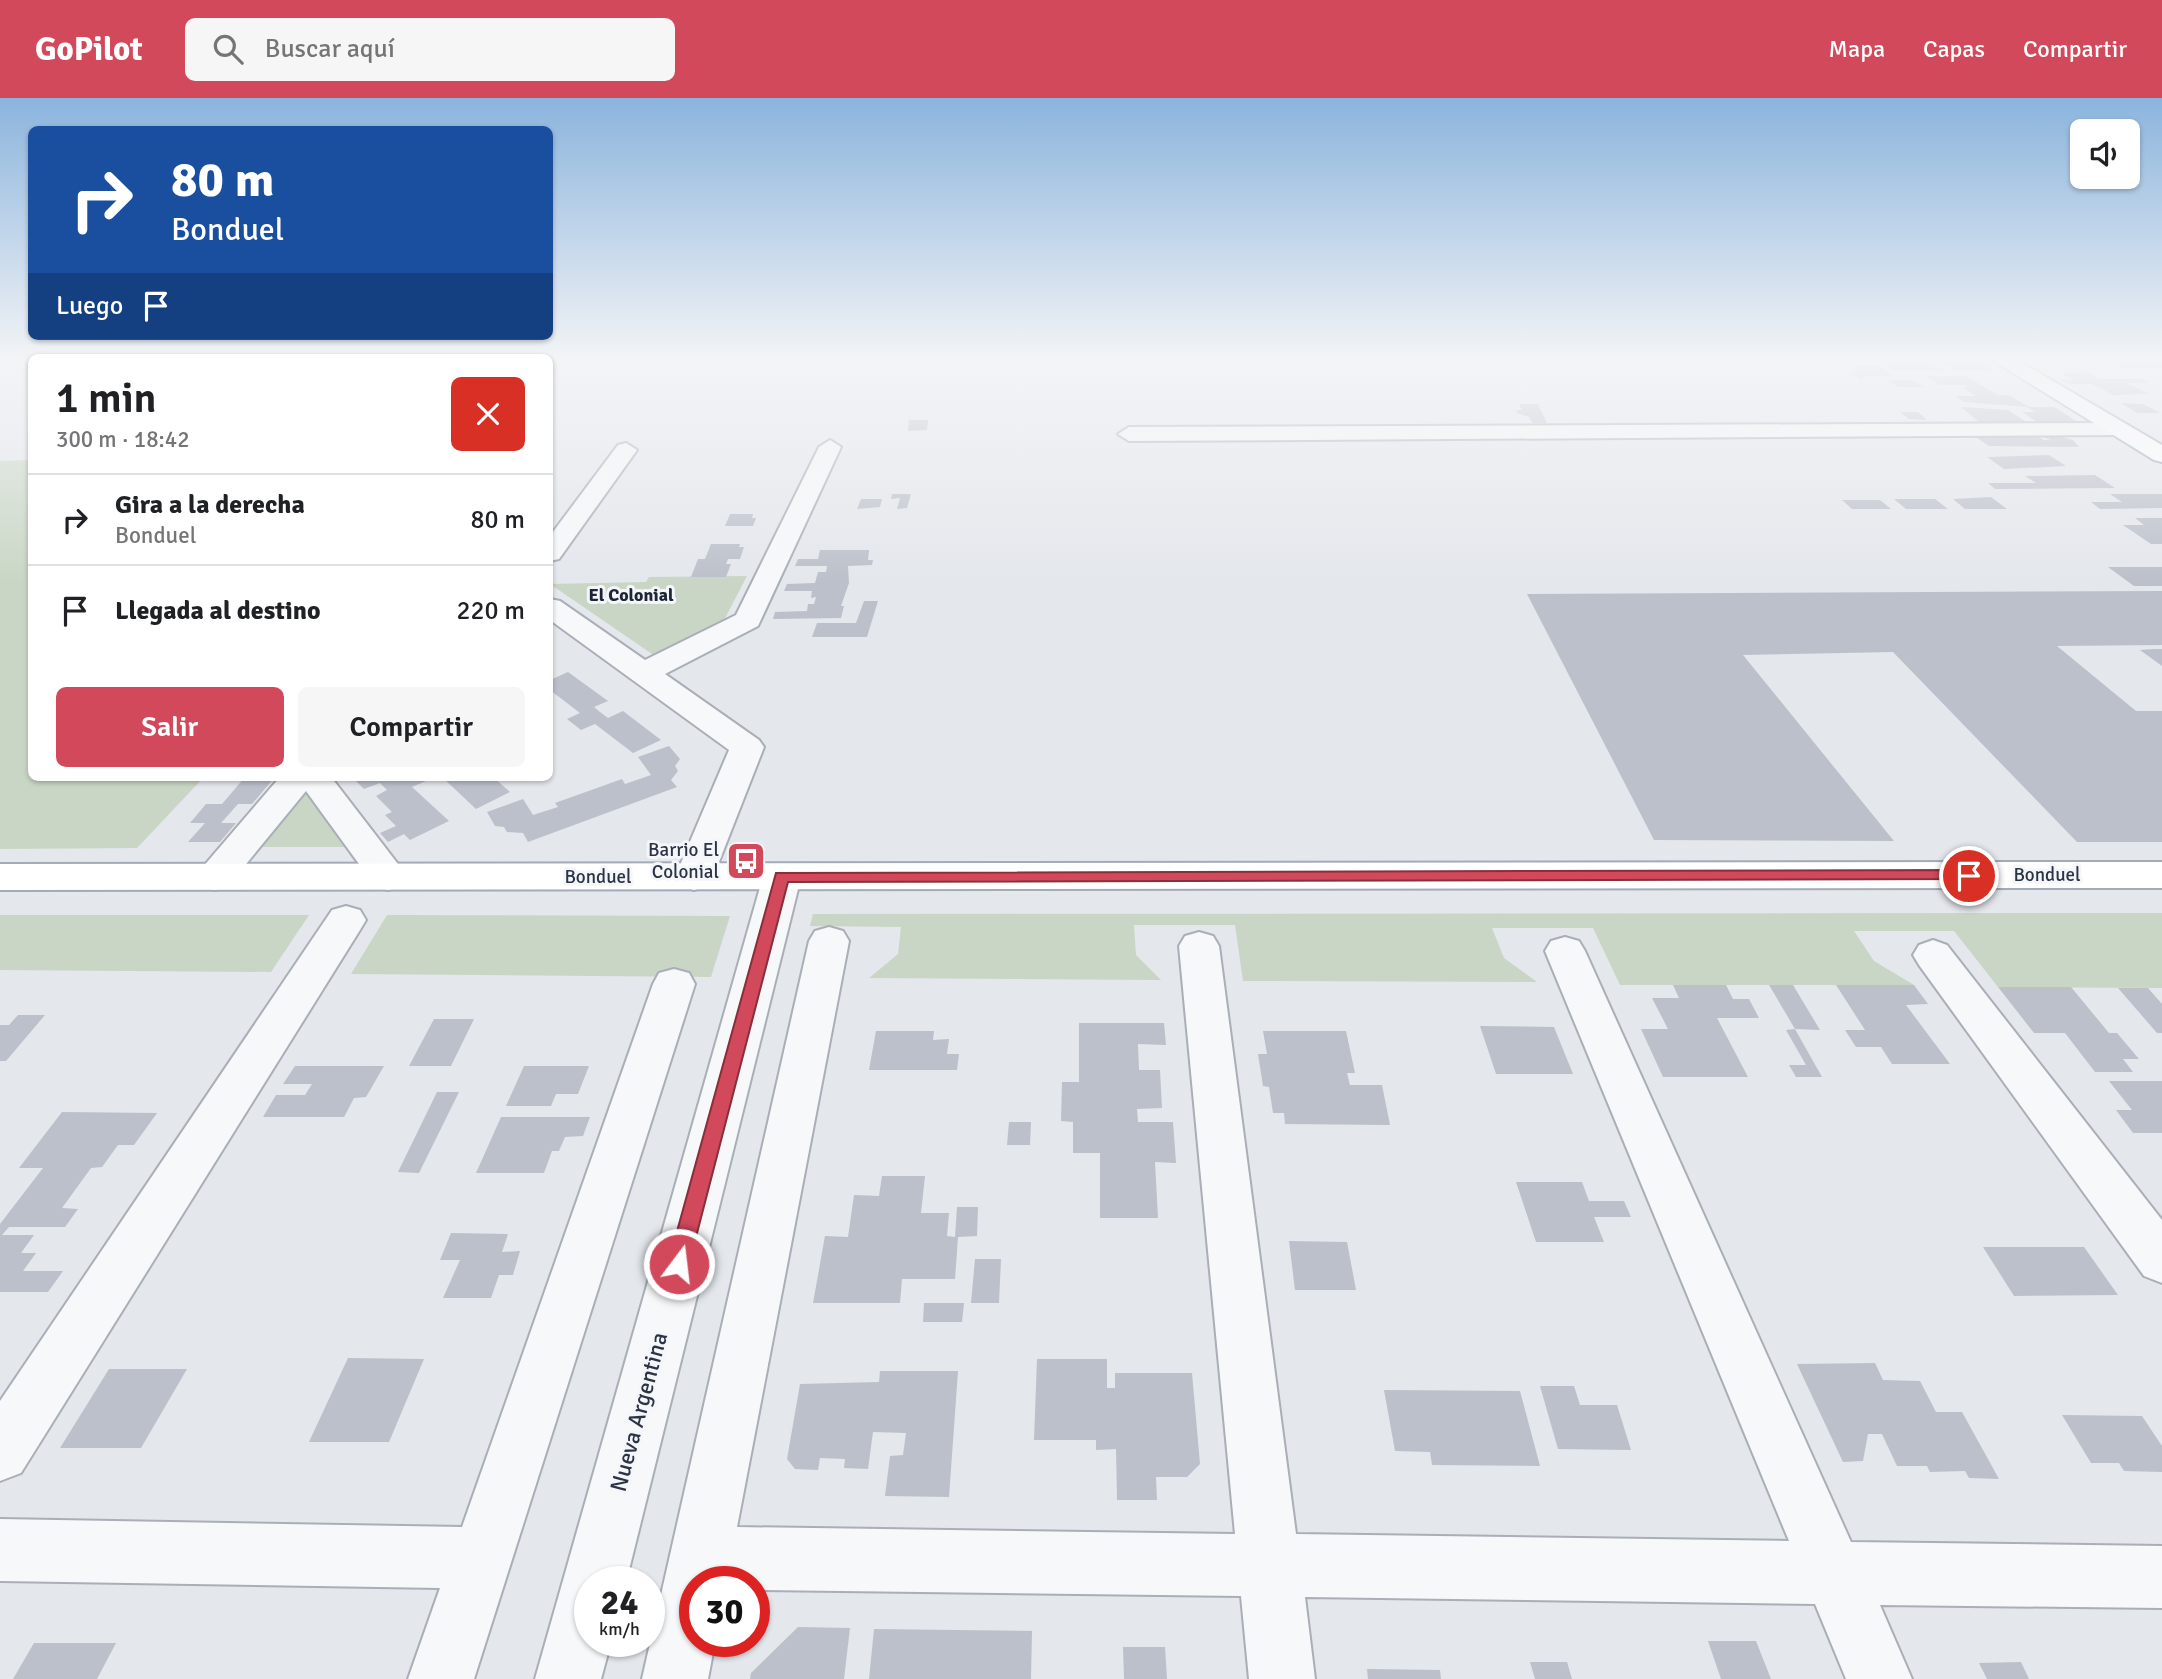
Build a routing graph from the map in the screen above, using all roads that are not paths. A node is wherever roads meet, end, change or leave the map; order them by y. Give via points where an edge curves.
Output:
1 (1129, 434) dead end
2 (1184, 434) edge
3 (2126, 434) edge
4 (830, 447) dead end
5 (626, 450) dead end
6 (2162, 455) edge
7 (553, 549) edge
8 (553, 609) edge
9 (643, 673) junction
10 (296, 781) edge
11 (316, 781) edge
12 (2162, 875) edge
13 (0, 877) edge
14 (215, 877) junction
15 (388, 877) junction
16 (694, 877) junction
17 (782, 877) junction
18 (345, 920) dead end
19 (828, 941) dead end
20 (1199, 946) dead end
21 (1564, 951) dead end
22 (1933, 955) dead end
23 (674, 984) dead end
24 (2162, 1260) edge
25 (0, 1452) edge
26 (0, 1550) edge
27 (481, 1558) junction
28 (1269, 1565) junction
29 (598, 1566) edge
30 (699, 1566) edge
31 (1833, 1572) junction
32 (770, 1574) edge
33 (2162, 1577) edge
34 (574, 1657) edge
35 (680, 1657) edge
36 (441, 1679) edge
37 (568, 1679) edge
38 (675, 1679) edge
39 (1282, 1679) edge
40 (1880, 1679) edge

1 - 2 street
3 - 6 main road
4 - 9 street via 748,620
5 - 7 street
8 - 9 street
9 - 16 street via 747,747
10 - 14 street
11 - 15 street
12 - 17 main road, Bonduel
13 - 14 main road, Bonduel
14 - 15 main road, Bonduel
15 - 16 main road, Bonduel
16 - 17 main road, Bonduel
17 - 29 street, Nueva Argentina
18 - 25 street
19 - 30 street
20 - 28 street
21 - 31 street
22 - 24 street
23 - 27 street
26 - 27 street
27 - 36 street
28 - 31 street
28 - 32 street
28 - 39 street
31 - 33 street
31 - 40 street
34 - 37 street
35 - 38 street

